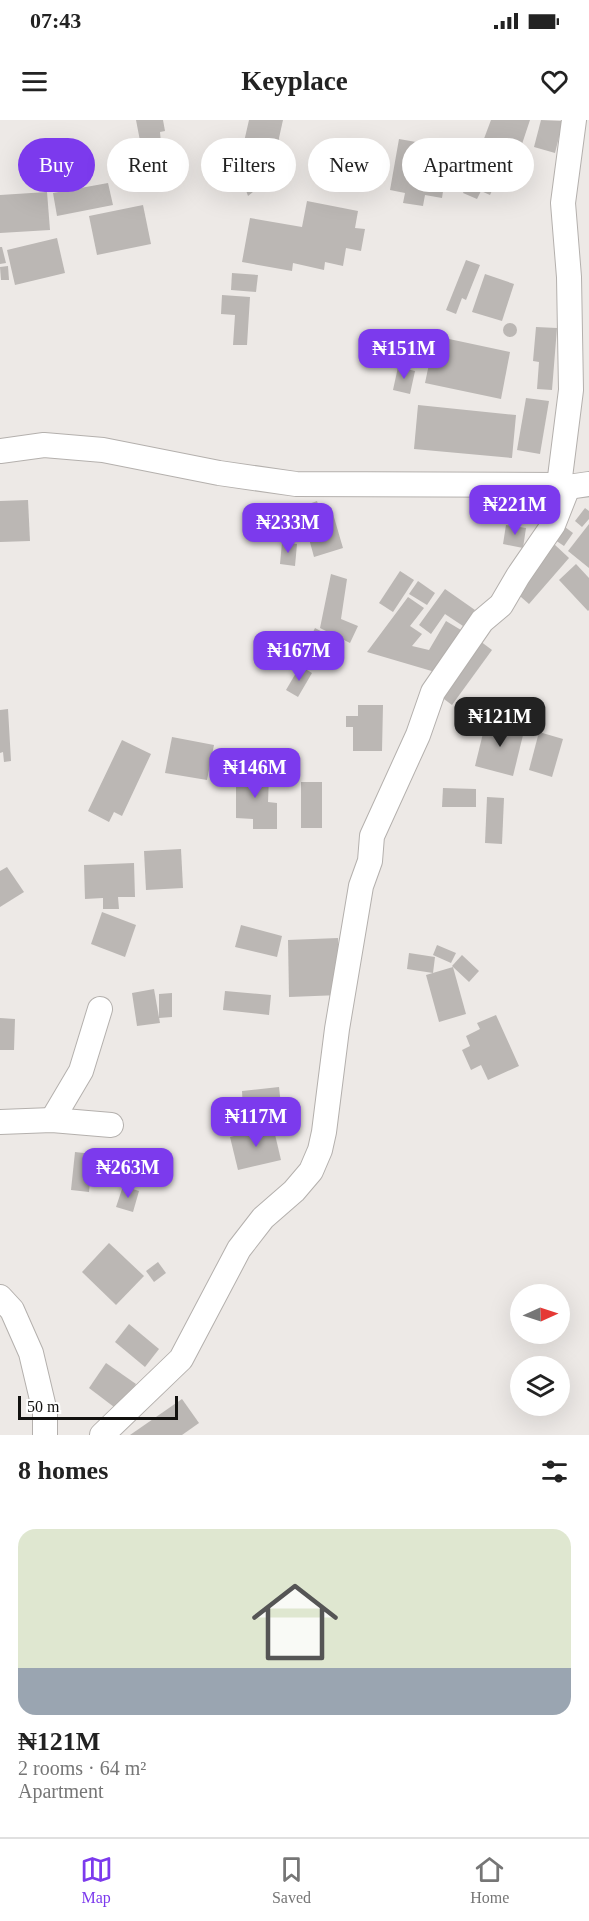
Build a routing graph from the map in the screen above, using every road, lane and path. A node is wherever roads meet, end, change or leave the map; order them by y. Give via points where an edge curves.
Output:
1 (574, 120) edge
2 (0, 451) edge
3 (572, 485) edge
4 (100, 1009) dead end
5 (52, 1120) junction
6 (0, 1122) edge
7 (111, 1125) dead end
8 (0, 1297) edge
9 (45, 1435) edge
10 (102, 1435) edge

1 - 3 street via 563,203 569,277
2 - 3 street via 44,445 102,450 296,484
3 - 10 street via 553,525 501,605 482,621 433,692 372,836 337,1029 324,1132 311,1171 263,1218 239,1249 181,1359
4 - 5 street via 81,1071
5 - 6 street
5 - 7 street
8 - 9 street via 12,1310 31,1353 45,1412

